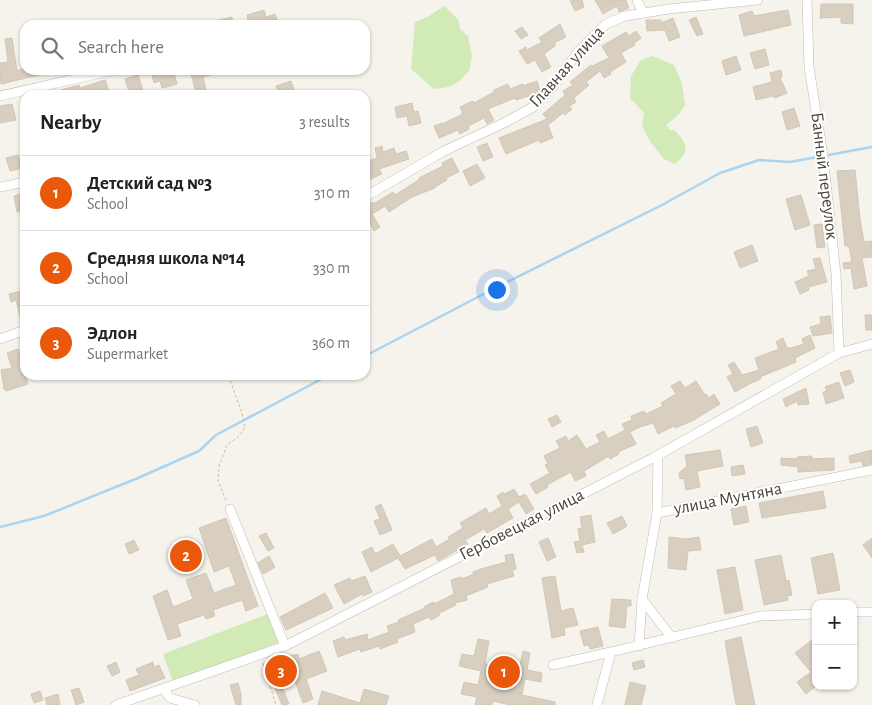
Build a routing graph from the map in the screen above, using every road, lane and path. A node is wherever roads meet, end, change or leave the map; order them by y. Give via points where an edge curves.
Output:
1 (637, 0) edge
2 (758, 0) edge
3 (807, 0) edge
4 (642, 13) junction
5 (92, 75) edge
6 (26, 90) edge
7 (20, 91) edge
8 (0, 96) edge
9 (20, 183) edge
10 (0, 187) edge
11 (370, 194) edge
12 (20, 332) edge
13 (0, 339) edge
14 (872, 344) edge
15 (839, 353) junction
16 (230, 380) edge
17 (658, 455) junction
18 (872, 470) edge
19 (230, 509) joint
20 (657, 513) junction
21 (642, 600) junction
22 (857, 612) edge
23 (872, 612) edge
24 (812, 614) edge
25 (672, 638) junction
26 (285, 646) junction
27 (639, 646) junction
28 (611, 652) junction
29 (260, 655) junction
30 (553, 665) dead end
31 (164, 689) junction
32 (116, 705) edge
33 (195, 705) edge
34 (276, 705) edge
35 (597, 705) edge

1 - 4 street
2 - 4 street, Главная улица
3 - 15 street, Банный переулок via 809,67 836,274
4 - 11 street, Главная улица via 606,24 578,52 533,107 444,151
5 - 6 street
7 - 8 street
9 - 10 street
12 - 13 street
14 - 15 street, Гербовецкая улица
15 - 17 street, Гербовецкая улица
16 - 19 path via 245,428 227,445 219,466 218,481
17 - 20 street
17 - 26 street, Гербовецкая улица
18 - 20 street, улица Мунтяна
19 - 26 street
20 - 21 street, улица Мунтяна
21 - 25 street
21 - 27 street, улица Мунтяна
22 - 23 street
24 - 25 street via 760,616
25 - 27 street
26 - 29 street, Гербовецкая улица
27 - 28 street
28 - 30 street
28 - 35 street
29 - 31 street, Гербовецкая улица
29 - 34 path
31 - 32 street, Гербовецкая улица
31 - 33 street via 170,698

